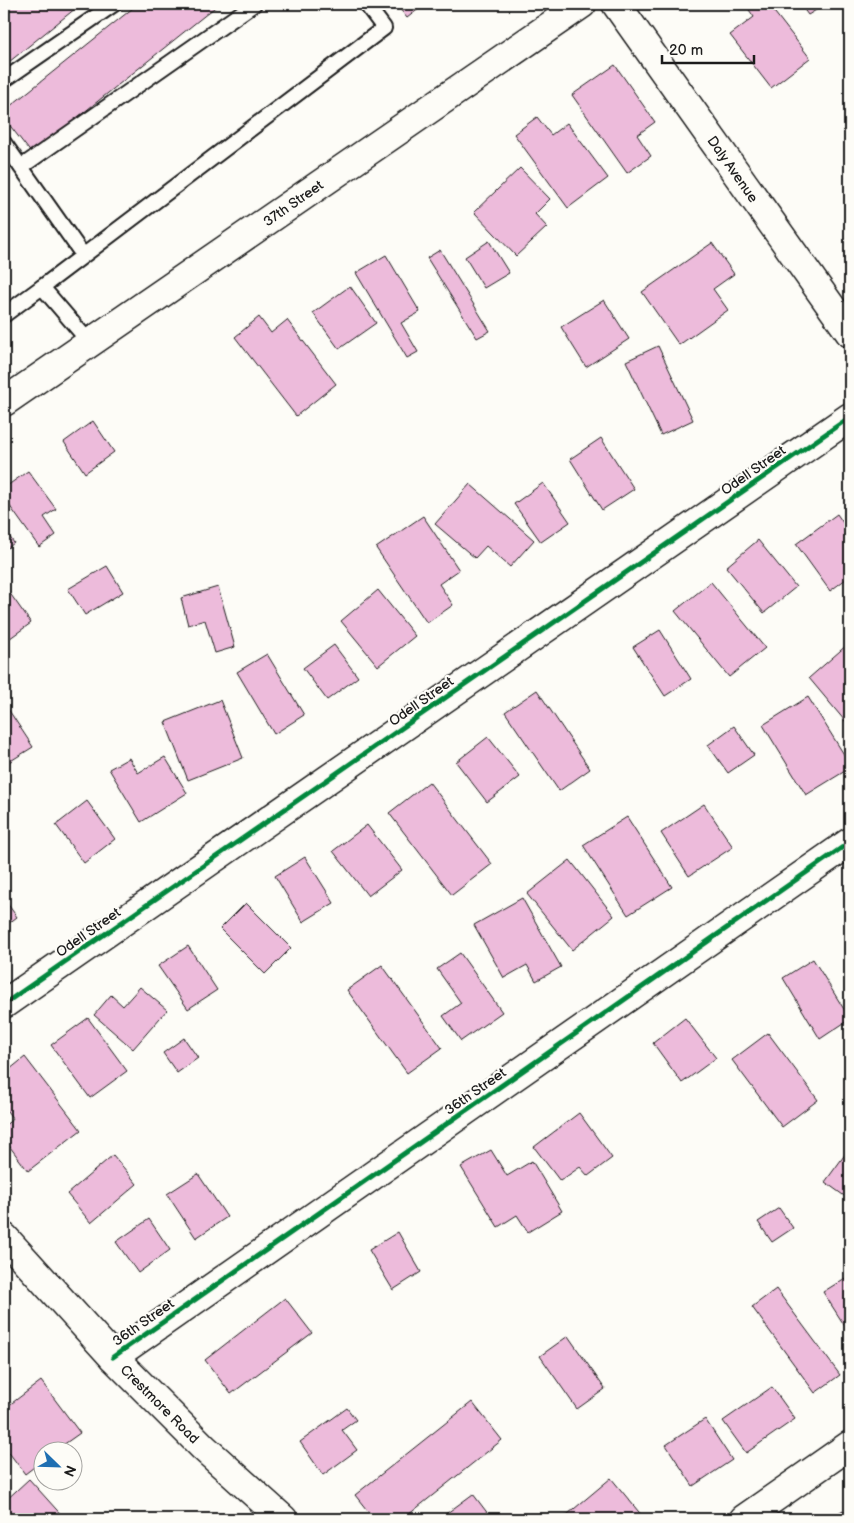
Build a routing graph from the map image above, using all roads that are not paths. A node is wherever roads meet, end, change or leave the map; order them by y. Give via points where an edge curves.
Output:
1 (114, 4) edge
2 (254, 4) edge
3 (366, 4) edge
4 (582, 4) edge
5 (616, 4) edge
6 (4, 80) edge
7 (4, 143) edge
8 (20, 166) junction
9 (84, 255) junction
10 (42, 287) junction
11 (4, 315) edge
12 (850, 333) edge
13 (90, 343) junction
14 (4, 402) edge
15 (850, 417) edge
16 (850, 842) edge
17 (4, 1004) edge
18 (4, 1237) edge
19 (113, 1357) junction
20 (850, 1445) edge
21 (283, 1519) edge
22 (744, 1519) edge

1 - 6 lane
2 - 8 lane
3 - 9 lane via 384,28
4 - 13 street, 37th Street
5 - 12 street, Daly Avenue
7 - 8 lane
8 - 9 lane
9 - 10 lane
10 - 11 lane
10 - 13 lane
13 - 14 street, 37th Street
15 - 17 street, Odell Street
16 - 19 street, 36th Street
18 - 19 street, Crestmore Road
19 - 21 street, Crestmore Road via 204,1448
20 - 22 street

